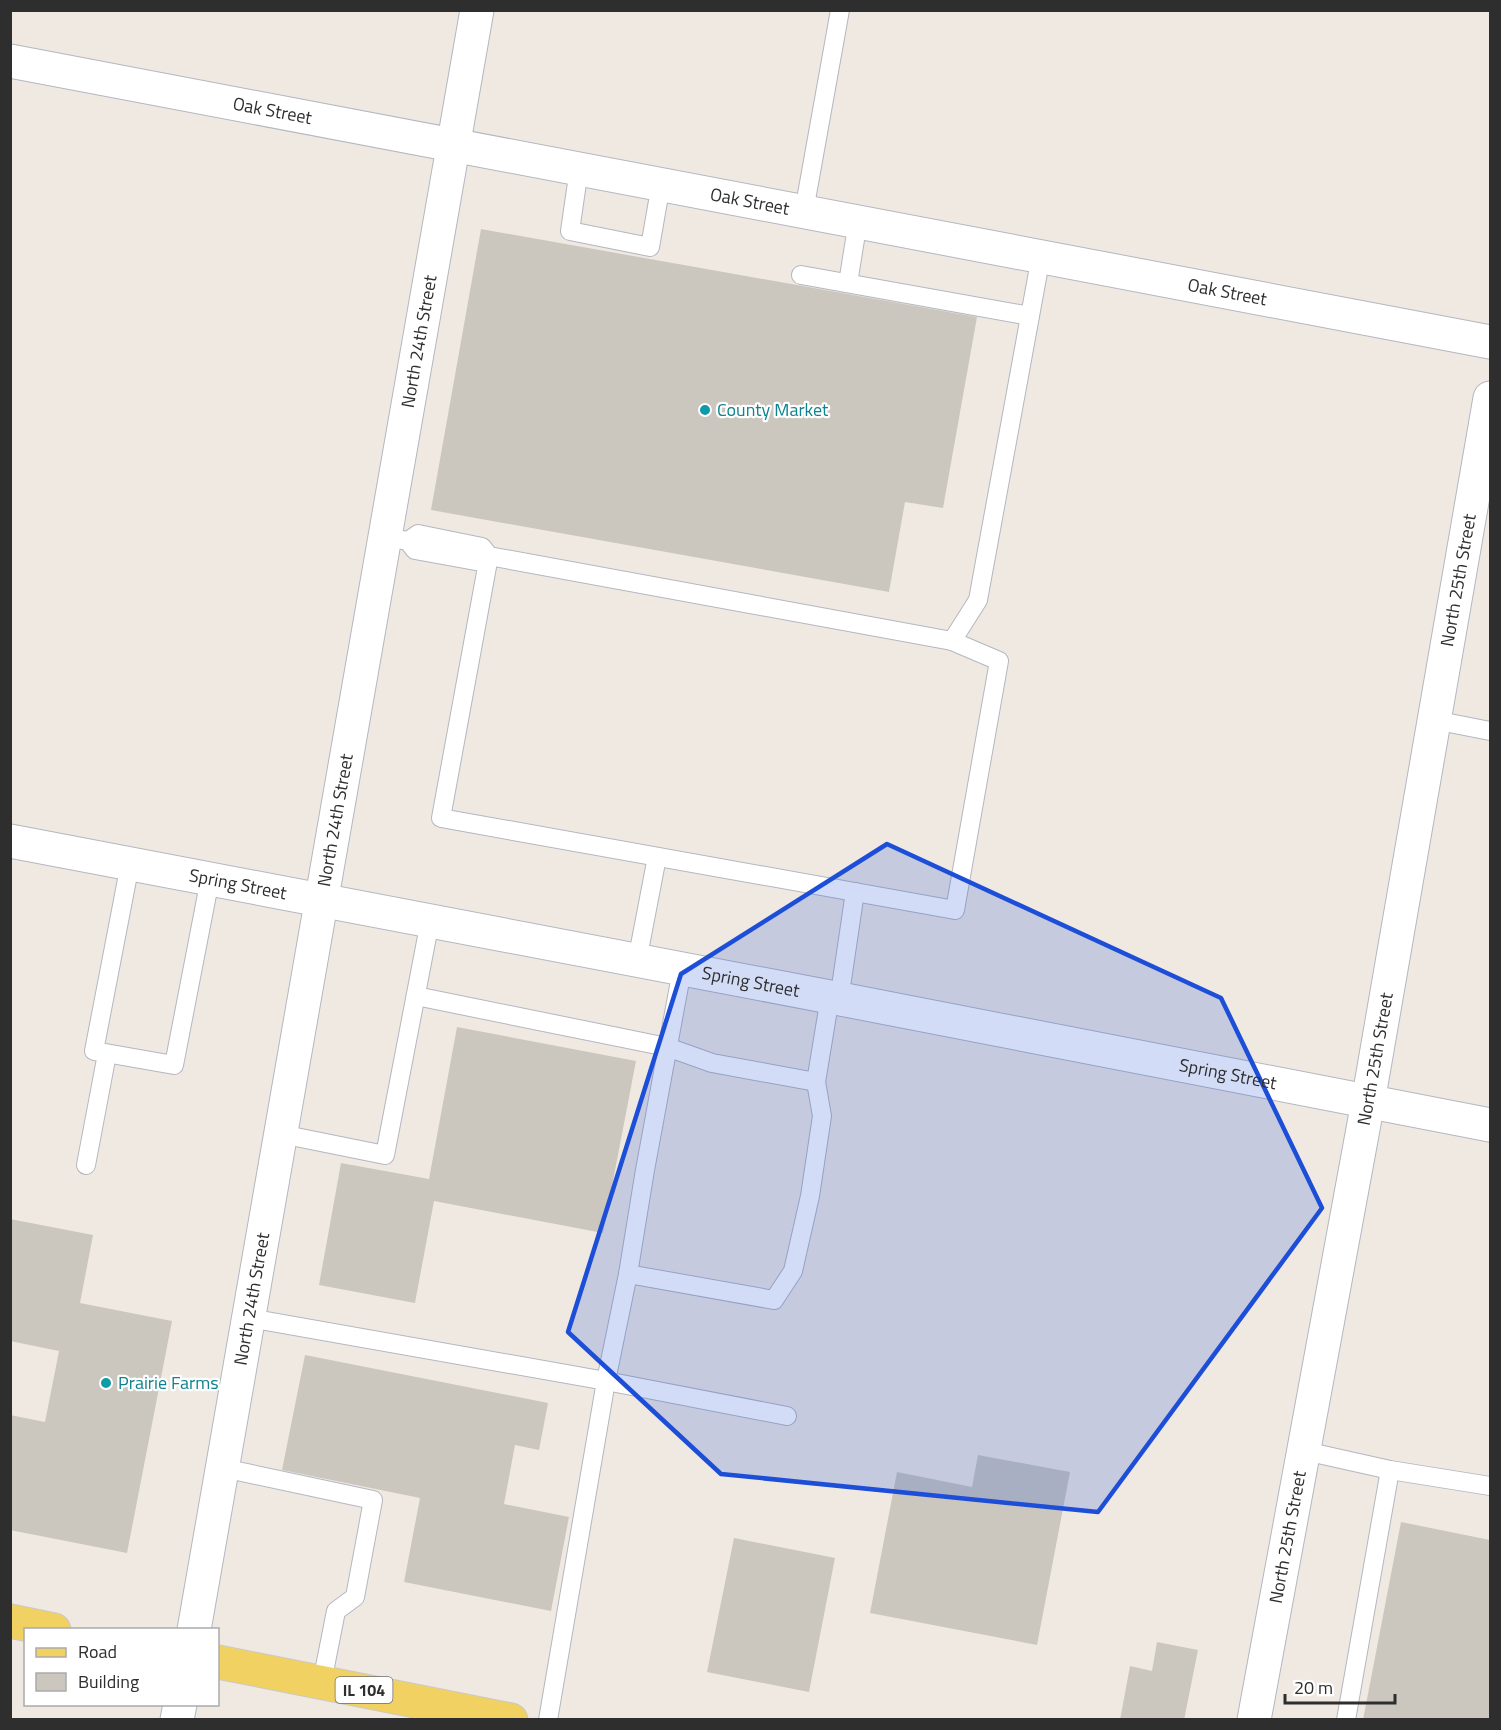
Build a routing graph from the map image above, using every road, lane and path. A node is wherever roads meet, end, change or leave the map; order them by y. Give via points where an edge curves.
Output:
1 (477, 10) edge
2 (840, 10) edge
3 (10, 61) edge
4 (454, 145) junction
5 (579, 168) junction
6 (661, 184) junction
7 (804, 211) junction
8 (858, 221) junction
9 (1041, 256) junction
10 (801, 275) dead end
11 (848, 283) junction
12 (1030, 316) junction
13 (1491, 342) edge
14 (1491, 398) edge
15 (397, 539) junction
16 (489, 556) junction
17 (952, 641) junction
18 (1434, 720) junction
19 (1491, 731) edge
20 (10, 841) edge
21 (657, 856) junction
22 (130, 864) junction
23 (210, 879) junction
24 (855, 892) junction
25 (322, 900) junction
26 (430, 921) junction
27 (637, 961) junction
28 (682, 970) junction
29 (416, 996) junction
30 (834, 998) junction
31 (667, 1047) junction
32 (107, 1054) junction
33 (816, 1082) junction
34 (1368, 1102) junction
35 (1491, 1125) edge
36 (281, 1134) junction
37 (86, 1165) dead end
38 (628, 1274) junction
39 (249, 1318) junction
40 (606, 1381) junction
41 (787, 1416) dead end
42 (1305, 1450) junction
43 (223, 1468) junction
44 (1390, 1470) junction
45 (1491, 1486) edge
46 (10, 1621) edge
47 (48, 1628) edge
48 (194, 1628) edge
49 (219, 1662) edge
50 (322, 1682) junction
51 (511, 1719) edge
52 (548, 1719) edge
53 (1254, 1719) edge
54 (1346, 1719) edge

1 - 4 street, North 24th Street
2 - 7 lane
3 - 4 street, Oak Street
4 - 5 street, Oak Street
4 - 15 street, North 24th Street
5 - 6 street, Oak Street
5 - 6 lane via 570,231 650,247
6 - 7 street, Oak Street
7 - 8 street, Oak Street
8 - 9 street, Oak Street
8 - 11 lane
9 - 12 lane
9 - 13 street, Oak Street
10 - 11 lane
11 - 12 lane
12 - 17 lane via 978,600
14 - 18 street, North 25th Street
15 - 16 lane via 418,534 482,547
15 - 25 street, North 24th Street
16 - 17 lane
16 - 21 lane via 441,818
17 - 24 lane via 999,661 956,910
18 - 19 lane
18 - 34 street, North 25th Street
20 - 22 street, Spring Street
21 - 24 lane
21 - 27 lane
22 - 23 street, Spring Street
22 - 32 lane via 94,1051
23 - 25 street, Spring Street
23 - 32 lane via 174,1065
24 - 30 lane
25 - 26 street, Spring Street
25 - 36 street, North 24th Street
26 - 27 street, Spring Street
26 - 29 lane
27 - 28 street, Spring Street
28 - 30 street, Spring Street
28 - 31 lane
29 - 31 lane
29 - 36 lane via 385,1155
30 - 33 lane
30 - 34 street, Spring Street
31 - 33 lane via 712,1063
31 - 38 lane
32 - 37 lane
33 - 38 lane via 822,1116 810,1196 793,1270 774,1300
34 - 35 street, Spring Street
34 - 42 street, North 25th Street
36 - 39 street, North 24th Street
38 - 40 lane
39 - 40 lane
39 - 43 street, North 24th Street
40 - 41 lane
40 - 52 lane
42 - 44 lane
42 - 53 street, North 25th Street
43 - 48 street, North 24th Street
43 - 50 lane via 373,1500 356,1597 336,1611
44 - 45 lane
44 - 54 lane
46 - 47 main road
49 - 50 main road, IL 104
50 - 51 main road, IL 104

